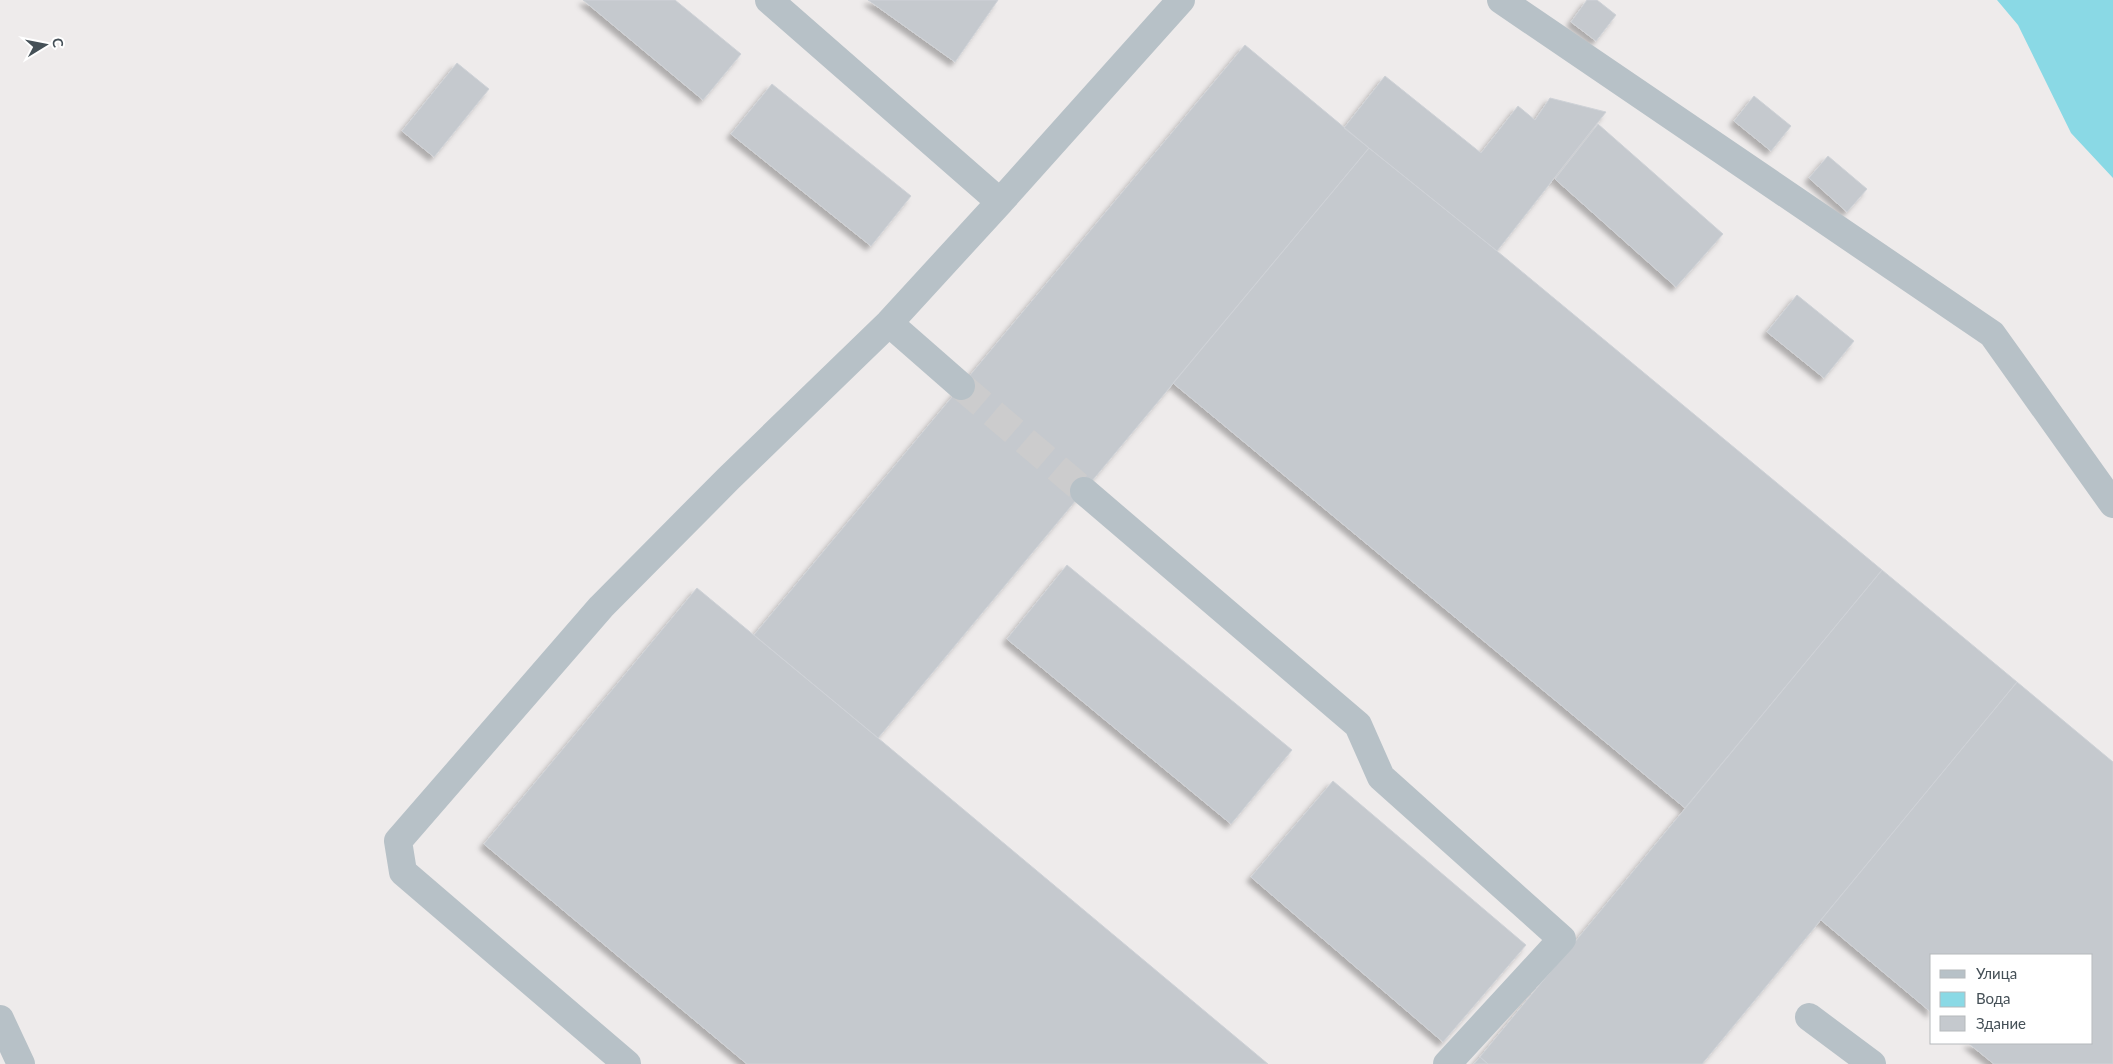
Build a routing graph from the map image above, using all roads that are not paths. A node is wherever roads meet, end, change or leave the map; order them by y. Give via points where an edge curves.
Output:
1 (769, 0) edge
2 (1181, 0) edge
3 (1501, 0) edge
4 (1000, 202) junction
5 (889, 324) junction
6 (961, 386) tunnel mouth
7 (1084, 491) tunnel mouth
8 (2113, 504) edge
9 (1809, 1017) dead end
10 (0, 1019) edge
11 (21, 1064) edge
12 (628, 1064) edge
13 (1447, 1064) edge
14 (1872, 1064) edge

1 - 4 lane
2 - 4 lane
3 - 8 lane via 1992,334
4 - 5 lane
5 - 6 lane
5 - 12 lane via 601,607 398,841 403,872
7 - 13 lane via 1358,725 1381,777 1562,939
9 - 14 lane
10 - 11 lane

